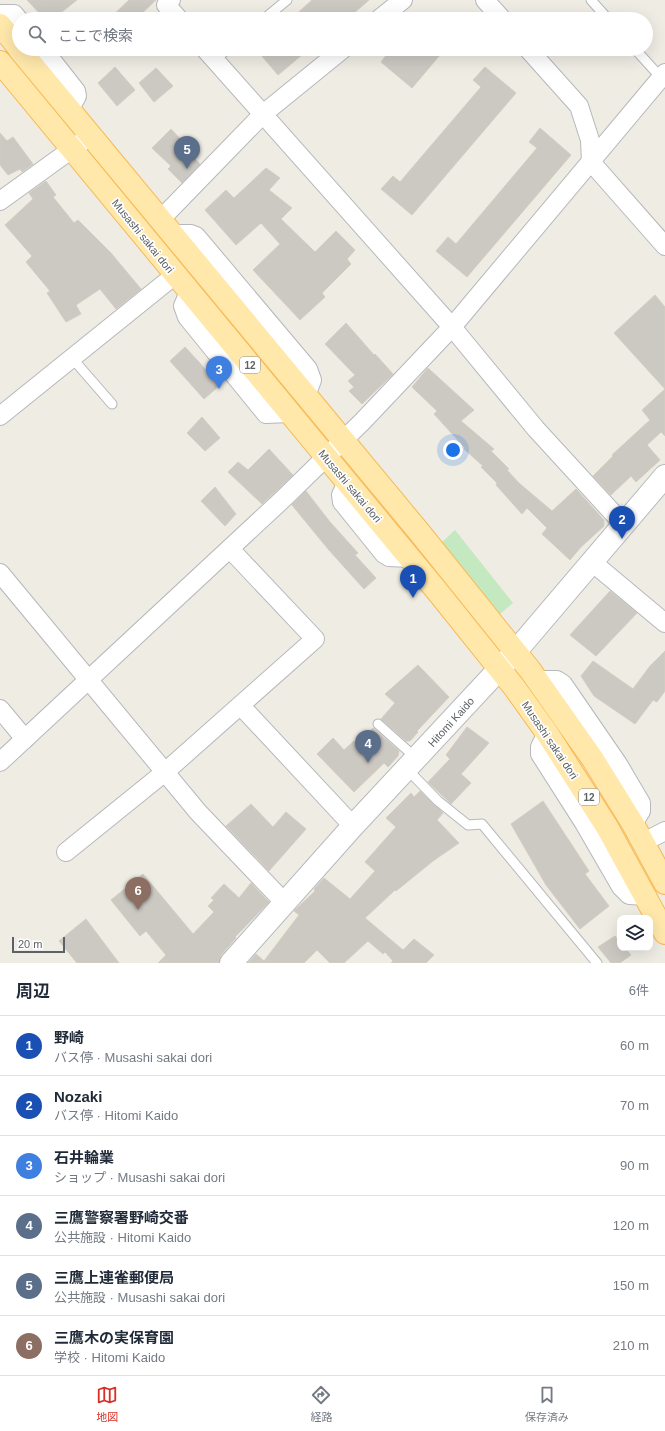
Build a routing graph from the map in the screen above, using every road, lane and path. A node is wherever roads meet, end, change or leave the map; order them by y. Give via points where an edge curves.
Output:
1 (171, 0) edge
2 (287, 0) edge
3 (402, 0) edge
4 (485, 0) edge
5 (591, 0) edge
6 (172, 12) edge
7 (272, 12) edge
8 (387, 12) edge
9 (496, 12) edge
10 (602, 12) edge
11 (0, 14) edge
12 (12, 14) edge
13 (0, 25) edge
14 (12, 40) edge
15 (25, 56) edge
16 (48, 56) edge
17 (217, 56) edge
18 (334, 56) edge
19 (534, 56) edge
20 (642, 56) edge
21 (0, 62) edge
22 (664, 78) edge
23 (69, 110) junction
24 (263, 114) junction
25 (616, 133) junction
26 (90, 136) junction
27 (590, 140) junction
28 (71, 148) junction
29 (590, 162) junction
30 (0, 200) edge
31 (166, 227) junction
32 (665, 246) edge
33 (175, 275) junction
34 (452, 327) junction
35 (72, 358) junction
36 (112, 404) dead end
37 (0, 416) edge
38 (342, 440) junction
39 (326, 458) junction
40 (665, 476) edge
41 (624, 525) junction
42 (230, 549) junction
43 (592, 562) junction
44 (0, 573) edge
45 (665, 623) edge
46 (516, 651) junction
47 (499, 669) junction
48 (88, 680) junction
49 (241, 706) junction
50 (0, 708) edge
51 (378, 724) dead end
52 (25, 739) junction
53 (0, 762) edge
54 (412, 764) junction
55 (165, 772) junction
56 (353, 826) junction
57 (665, 831) edge
58 (638, 833) junction
59 (66, 852) dead end
60 (665, 883) edge
61 (284, 902) junction
62 (665, 933) edge
63 (231, 963) edge
64 (597, 963) edge

1 - 6 street via 166,5
2 - 7 lane
3 - 8 street
4 - 9 street
5 - 10 lane
11 - 12 street
13 - 14 main road, 12
15 - 23 main road, 12
16 - 23 street via 76,91 77,96
17 - 24 street
18 - 24 street
19 - 27 street via 579,106
20 - 22 lane
21 - 28 main road, Musashi sakai dori / 12
22 - 25 street
23 - 26 main road, 12
24 - 31 street
24 - 34 street
25 - 27 street
25 - 29 street
26 - 28 street
26 - 31 main road, 12
27 - 29 street
28 - 30 street
28 - 33 main road, Musashi sakai dori / 12
29 - 32 street
29 - 34 street
31 - 38 main road, 12
33 - 35 street
33 - 39 main road, Musashi sakai dori / 12
34 - 38 street
34 - 41 street via 536,429
35 - 36 lane
35 - 37 street
38 - 39 street
38 - 46 main road, 12
39 - 42 street
39 - 47 main road, Musashi sakai dori / 12
40 - 41 main road, Hitomi Kaido
41 - 43 main road, Hitomi Kaido
42 - 48 street
42 - 49 street via 315,639
43 - 45 street
43 - 46 main road, Hitomi Kaido
44 - 48 street
46 - 47 main road, Hitomi Kaido
46 - 58 main road, 12 via 592,758
47 - 54 main road, Hitomi Kaido
47 - 62 main road, Musashi sakai dori / 12 via 547,733 607,827
48 - 52 street
48 - 55 street
49 - 55 street
49 - 56 street
50 - 52 street
51 - 54 lane
52 - 53 street
54 - 56 main road, Hitomi Kaido
54 - 64 lane via 438,801 468,825 482,824
55 - 59 street
55 - 61 street via 198,812
56 - 61 main road, Hitomi Kaido
57 - 58 street
58 - 60 main road, 12
61 - 63 main road, Hitomi Kaido

